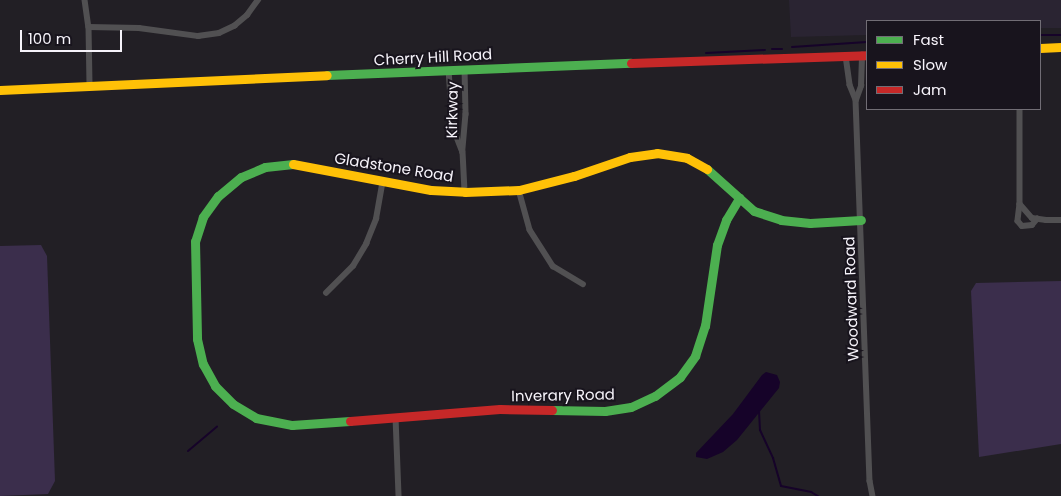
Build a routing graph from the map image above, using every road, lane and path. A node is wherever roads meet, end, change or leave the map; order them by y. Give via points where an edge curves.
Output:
1 (85, 0) edge
2 (258, 0) edge
3 (89, 27) junction
4 (1041, 48) edge
5 (1061, 48) edge
6 (865, 55) edge
7 (846, 56) junction
8 (465, 69) junction
9 (449, 70) junction
10 (90, 86) junction
11 (0, 90) edge
12 (856, 100) junction
13 (1020, 110) edge
14 (463, 152) junction
15 (383, 181) junction
16 (519, 190) junction
17 (466, 192) junction
18 (739, 198) junction
19 (1020, 204) junction
20 (1037, 219) junction
21 (861, 220) junction
22 (1061, 220) edge
23 (583, 284) dead end
24 (326, 293) dead end
25 (396, 417) junction
26 (399, 496) edge
27 (872, 496) edge

1 - 3 street
2 - 3 street via 247,15 219,33 198,36 139,28
3 - 10 street
4 - 5 street
6 - 7 street, Cherry Hill Road
6 - 12 street, Woodward Road
7 - 8 street, Cherry Hill Road
7 - 12 street, Woodward Road via 850,85
8 - 9 street, Cherry Hill Road
8 - 14 street, Kirkway
9 - 10 street, Cherry Hill Road
9 - 14 street, Kirkway via 455,132
10 - 11 street, Cherry Hill Road
12 - 21 street, Woodward Road
13 - 19 street
14 - 17 street, Kirkway
15 - 17 street, Gladstone Road via 431,190
15 - 24 street via 376,219 366,244 353,266
15 - 25 street, Gladstone Road via 294,164 265,167 218,196 203,217 194,241 197,339 203,364 215,386 232,404 256,418 292,426
16 - 17 street, Gladstone Road
16 - 18 street, Gladstone Road via 630,157 657,153 687,158 713,172
16 - 23 street via 530,230 553,266
18 - 21 street, Gladstone Road via 754,211 781,220 810,223
18 - 25 street, Inverary Road via 717,245 705,326 695,356 680,376 656,396 631,406 604,411 500,409
19 - 20 street
19 - 20 street via 1018,221 1022,226 1032,225
20 - 22 street
21 - 27 street, Woodward Road
25 - 26 street

